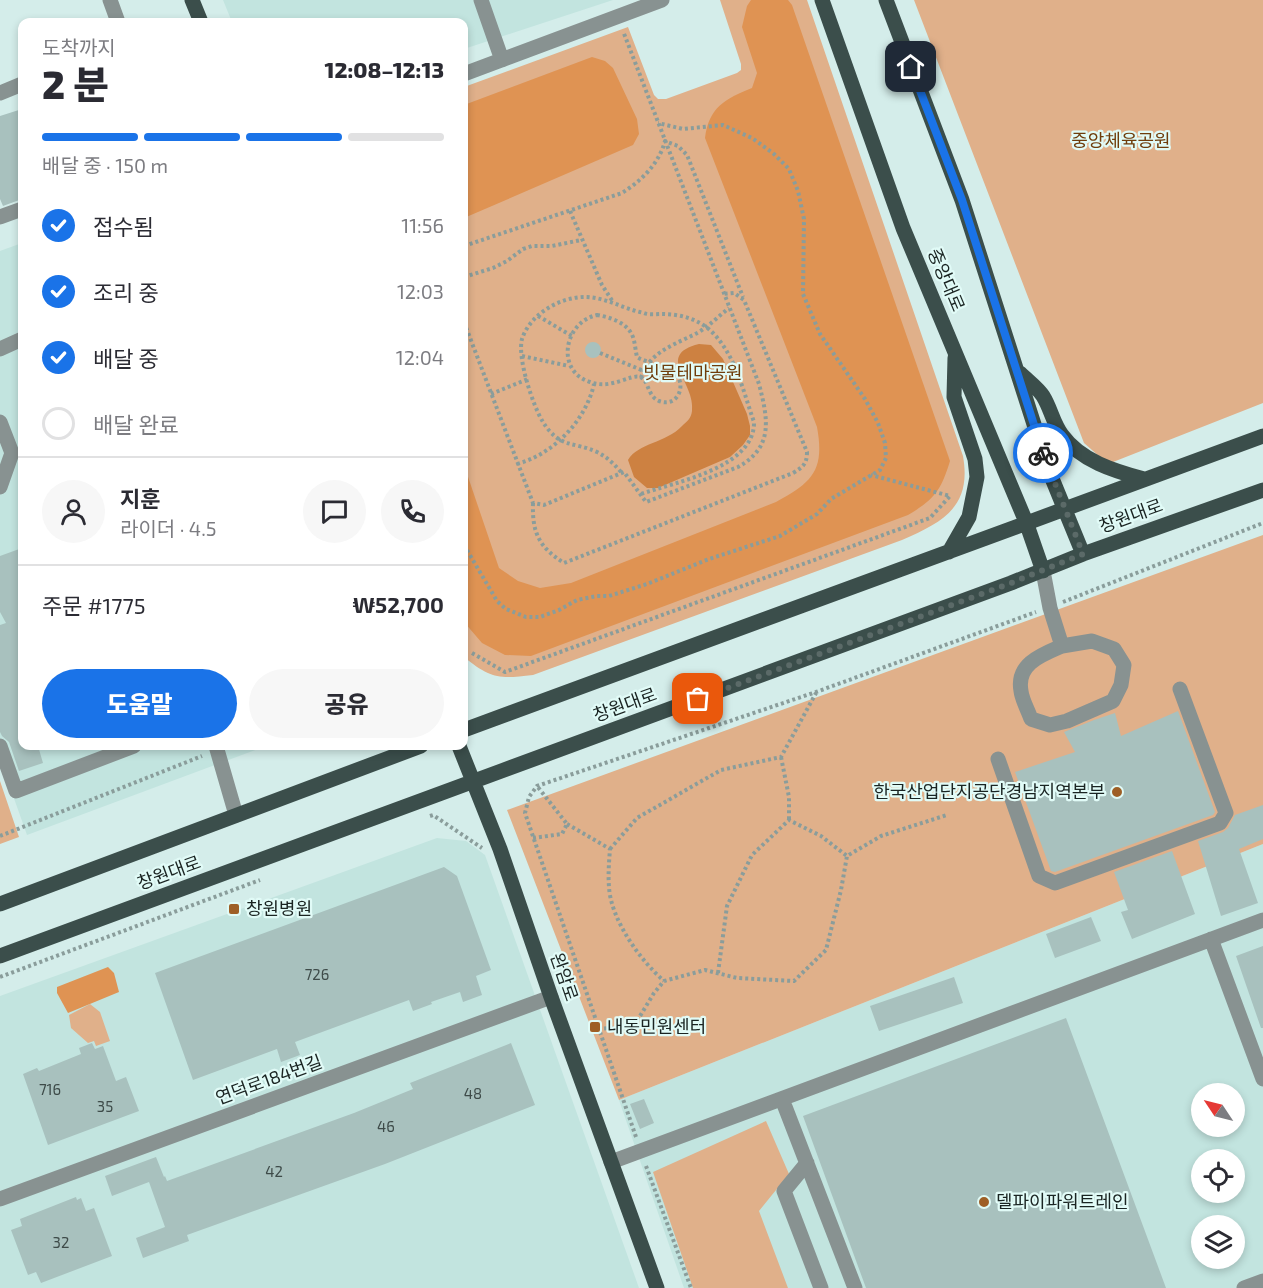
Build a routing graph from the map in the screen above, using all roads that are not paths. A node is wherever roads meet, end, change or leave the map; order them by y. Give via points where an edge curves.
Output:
1 (110, 0) edge
2 (192, 0) edge
3 (481, 0) edge
4 (662, 0) edge
5 (822, 0) edge
6 (886, 0) edge
7 (117, 18) edge
8 (199, 18) edge
9 (502, 60) junction
10 (468, 73) edge
11 (18, 86) edge
12 (0, 93) edge
13 (18, 210) edge
14 (0, 217) edge
15 (18, 341) edge
16 (0, 349) edge
17 (955, 352) junction
18 (1017, 369) junction
19 (0, 422) edge
20 (1263, 436) edge
21 (1144, 479) junction
22 (0, 486) edge
23 (1263, 490) edge
24 (1064, 508) junction
25 (1026, 522) junction
26 (949, 552) junction
27 (1083, 554) junction
28 (1043, 571) junction
29 (1062, 646) junction
30 (1180, 688) dead end
31 (468, 729) edge
32 (0, 746) edge
33 (124, 750) edge
34 (218, 750) edge
35 (410, 750) edge
36 (461, 750) edge
37 (998, 759) dead end
38 (474, 781) junction
39 (236, 815) junction
40 (0, 904) edge
41 (1263, 920) edge
42 (1211, 939) junction
43 (0, 956) edge
44 (550, 997) junction
45 (1263, 1079) edge
46 (782, 1099) junction
47 (611, 1162) junction
48 (807, 1163) junction
49 (0, 1199) edge
50 (1263, 1281) edge
51 (657, 1288) edge
52 (820, 1288) edge
53 (855, 1288) edge
54 (1244, 1288) edge

1 - 7 street
2 - 8 main road
3 - 9 street
4 - 9 street
5 - 17 main road, 중앙대로 via 903,228
6 - 18 main road, 중앙대로 via 962,200
9 - 10 street
11 - 12 street
13 - 14 street
15 - 16 street
17 - 25 main road, 중앙대로
17 - 26 main road via 954,397 975,459 977,477 969,517
18 - 21 main road via 1043,396 1072,446 1098,464
18 - 24 main road, 중앙대로
19 - 22 street via 12,453
20 - 21 main road, 창원대로
21 - 24 main road, 창원대로
23 - 27 main road, 창원대로
24 - 25 main road, 창원대로
24 - 27 main road, 중앙대로
25 - 26 main road, 창원대로
25 - 28 main road, 중앙대로
26 - 31 main road, 창원대로
27 - 28 main road, 창원대로
28 - 29 street
28 - 38 main road, 창원대로
29 - 29 street via 1033,659 1022,674 1021,691 1031,719 1050,725 1113,701 1121,685 1124,665 1114,649 1092,641
30 - 37 street via 1226,813 1220,823 1055,884 1039,876
32 - 33 street via 16,791
34 - 39 street
35 - 39 main road, 창원대로
36 - 38 main road, 완암로
38 - 43 main road, 창원대로
38 - 44 main road, 완암로
39 - 40 main road, 창원대로
41 - 42 street
42 - 45 street
42 - 46 street
44 - 47 main road, 완암로
44 - 49 street, 연덕로184번길
46 - 47 street
46 - 48 street
47 - 51 main road, 완암로
48 - 52 street via 784,1191
48 - 53 street
50 - 54 street

